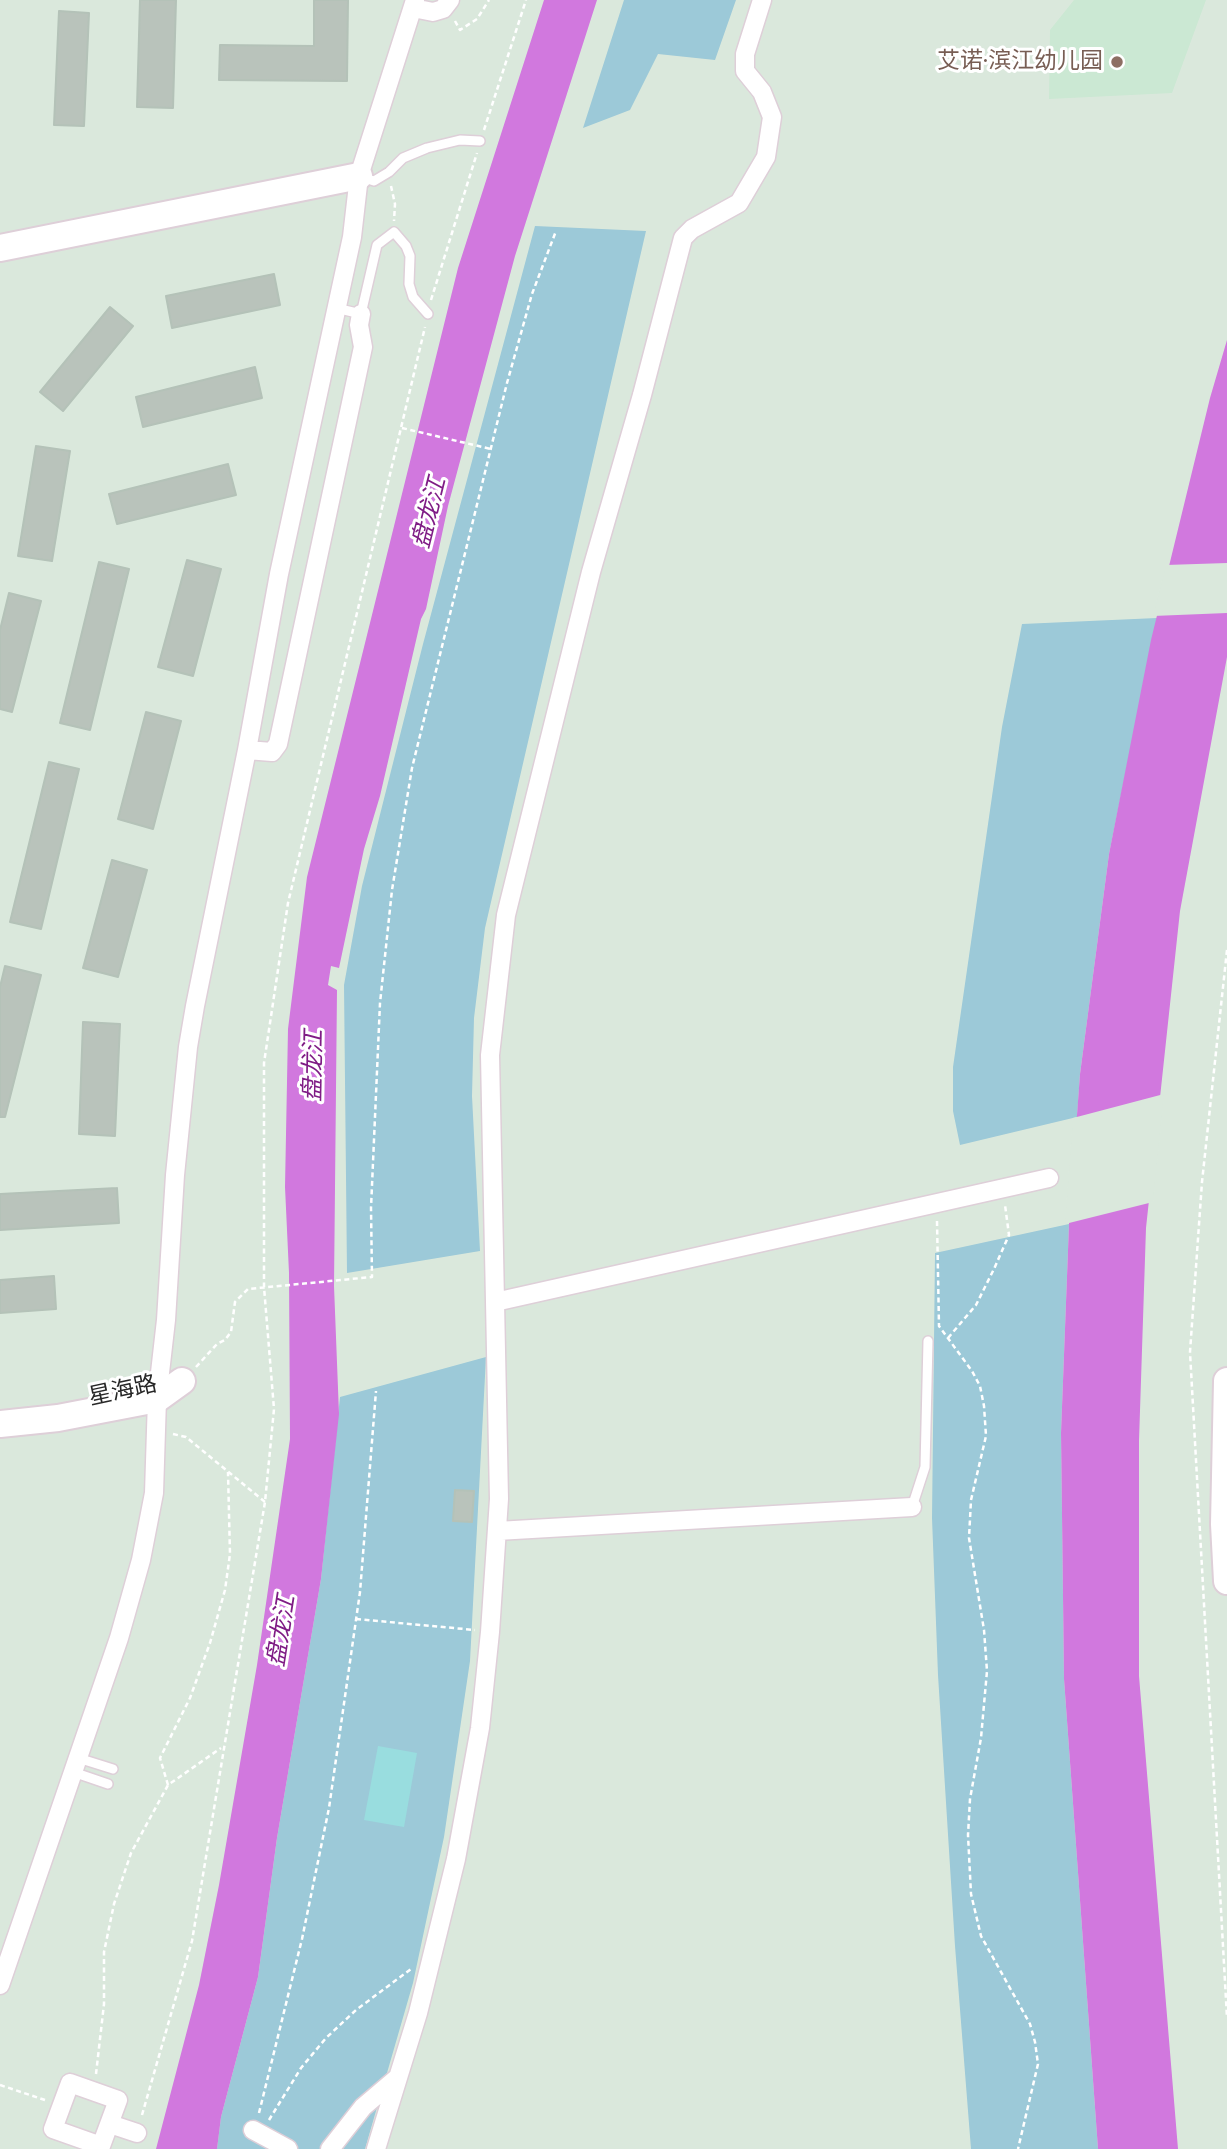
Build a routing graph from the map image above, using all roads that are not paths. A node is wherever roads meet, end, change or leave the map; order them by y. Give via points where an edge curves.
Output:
1 (762, 0) edge
2 (414, 4) edge
3 (447, 4) edge
4 (481, 141) road end
5 (372, 175) junction
6 (0, 248) edge
7 (336, 308) junction
8 (361, 314) junction
9 (428, 314) road end
10 (247, 750) junction
11 (1049, 1178) dead end
12 (495, 1302) junction
13 (928, 1341) dead end
14 (1227, 1381) edge
15 (166, 1387) junction
16 (0, 1407) edge
17 (0, 1424) edge
18 (912, 1507) joint
19 (497, 1531) junction
20 (1227, 1581) edge
21 (75, 1765) junction
22 (113, 1769) dead end
23 (108, 1784) dead end
24 (0, 1985) edge
25 (398, 2077) junction
26 (110, 2124) junction
27 (258, 2132) road end
28 (137, 2133) road end
29 (288, 2149) edge
30 (330, 2149) edge
31 (376, 2149) edge

1 - 12 street via 745,54 745,71 762,92 772,117 766,157 739,203 692,229 683,239 591,572 506,915 490,1055
2 - 3 street via 433,12
2 - 5 street
4 - 5 lane via 460,140 427,148
5 - 6 street
5 - 7 street
7 - 8 lane
7 - 10 street
8 - 9 lane via 376,245 394,232 410,256 413,297
8 - 10 street via 363,346 278,744 272,752
10 - 15 street via 188,1047 175,1175
11 - 12 street
12 - 19 street
13 - 18 lane via 925,1467
14 - 20 street
15 - 16 street, 星海路 via 68,1403
15 - 17 street, 星海路 via 58,1418
15 - 21 street via 141,1560
18 - 19 street
19 - 25 street via 481,1728 457,1859
21 - 22 lane
21 - 23 lane
21 - 24 street
25 - 30 street via 363,2107
25 - 31 street
26 - 26 street via 101,2146 53,2129 69,2083 118,2100
26 - 28 street
27 - 29 street

